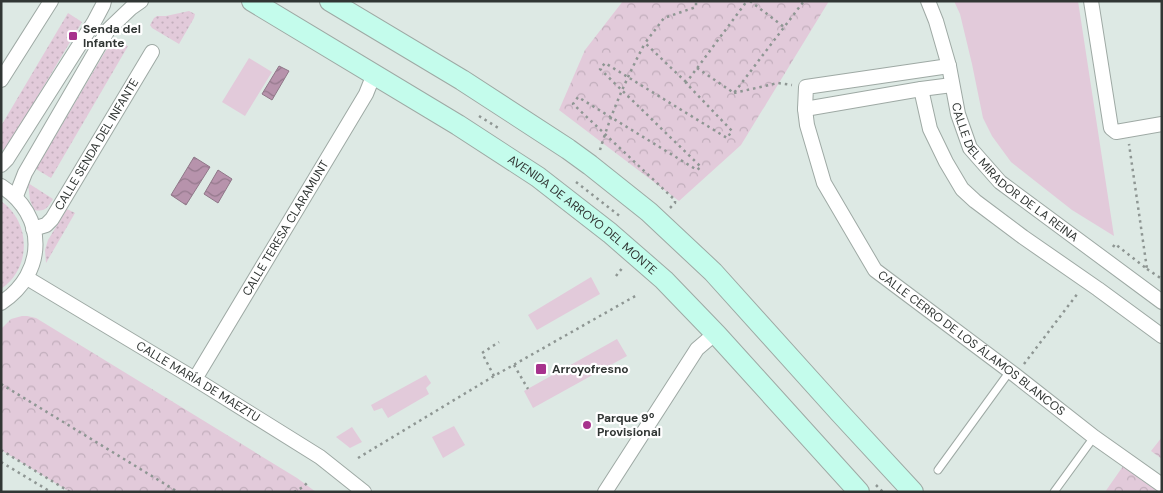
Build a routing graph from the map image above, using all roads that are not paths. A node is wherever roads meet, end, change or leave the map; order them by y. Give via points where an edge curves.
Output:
1 (51, 1) edge
2 (104, 1) edge
3 (141, 1) edge
4 (252, 1) edge
5 (330, 1) edge
6 (928, 1) edge
7 (1091, 1) edge
8 (152, 52) dead end
9 (949, 66) junction
10 (374, 74) junction
11 (1, 80) edge
12 (952, 85) junction
13 (921, 89) junction
14 (805, 109) junction
15 (1162, 124) edge
16 (1, 165) edge
17 (1, 186) edge
18 (16, 196) junction
19 (33, 229) junction
20 (27, 278) junction
21 (1162, 302) edge
22 (2, 303) edge
23 (717, 335) junction
24 (1162, 336) edge
25 (1013, 373) junction
26 (195, 379) junction
27 (1094, 437) junction
28 (938, 470) dead end
29 (1162, 485) edge
30 (364, 492) edge
31 (605, 492) edge
32 (859, 492) edge
33 (913, 492) edge
34 (1054, 492) edge

1 - 11 street
2 - 16 street via 94,22
3 - 18 street via 108,30 25,173
4 - 10 street, AVENIDA DE ARROYO DEL MONTE
5 - 33 street via 462,80 568,149 649,212 713,272
6 - 9 street, CALLE DEL MIRADOR DE LA REINA
7 - 15 street via 1111,128 1116,132
8 - 19 street, CALLE SENDA DEL INFANTE via 52,219 46,225
9 - 12 street, CALLE DEL MIRADOR DE LA REINA
9 - 14 street, CALLE CERRO DE LOS ÁLAMOS BLANCOS via 806,87
10 - 23 street, AVENIDA DE ARROYO DEL MONTE via 538,177 646,264
10 - 26 street, CALLE TERESA CLARAMUNT via 366,94
12 - 13 street
12 - 21 street, CALLE DEL MIRADOR DE LA REINA via 970,148 994,176
13 - 14 street
13 - 24 street via 930,129 962,189
14 - 25 street, CALLE CERRO DE LOS ÁLAMOS BLANCOS via 824,183 875,270
17 - 18 street
18 - 19 street via 27,211
19 - 20 street via 36,245 34,262
20 - 22 street
20 - 26 street, CALLE MARÍA DE MAEZTU
23 - 31 street via 697,349
23 - 32 street, AVENIDA DE ARROYO DEL MONTE
25 - 27 street, CALLE CERRO DE LOS ÁLAMOS BLANCOS
25 - 28 lane
26 - 30 street, CALLE MARÍA DE MAEZTU via 320,457
27 - 29 street, CALLE CERRO DE LOS ÁLAMOS BLANCOS
27 - 34 lane

